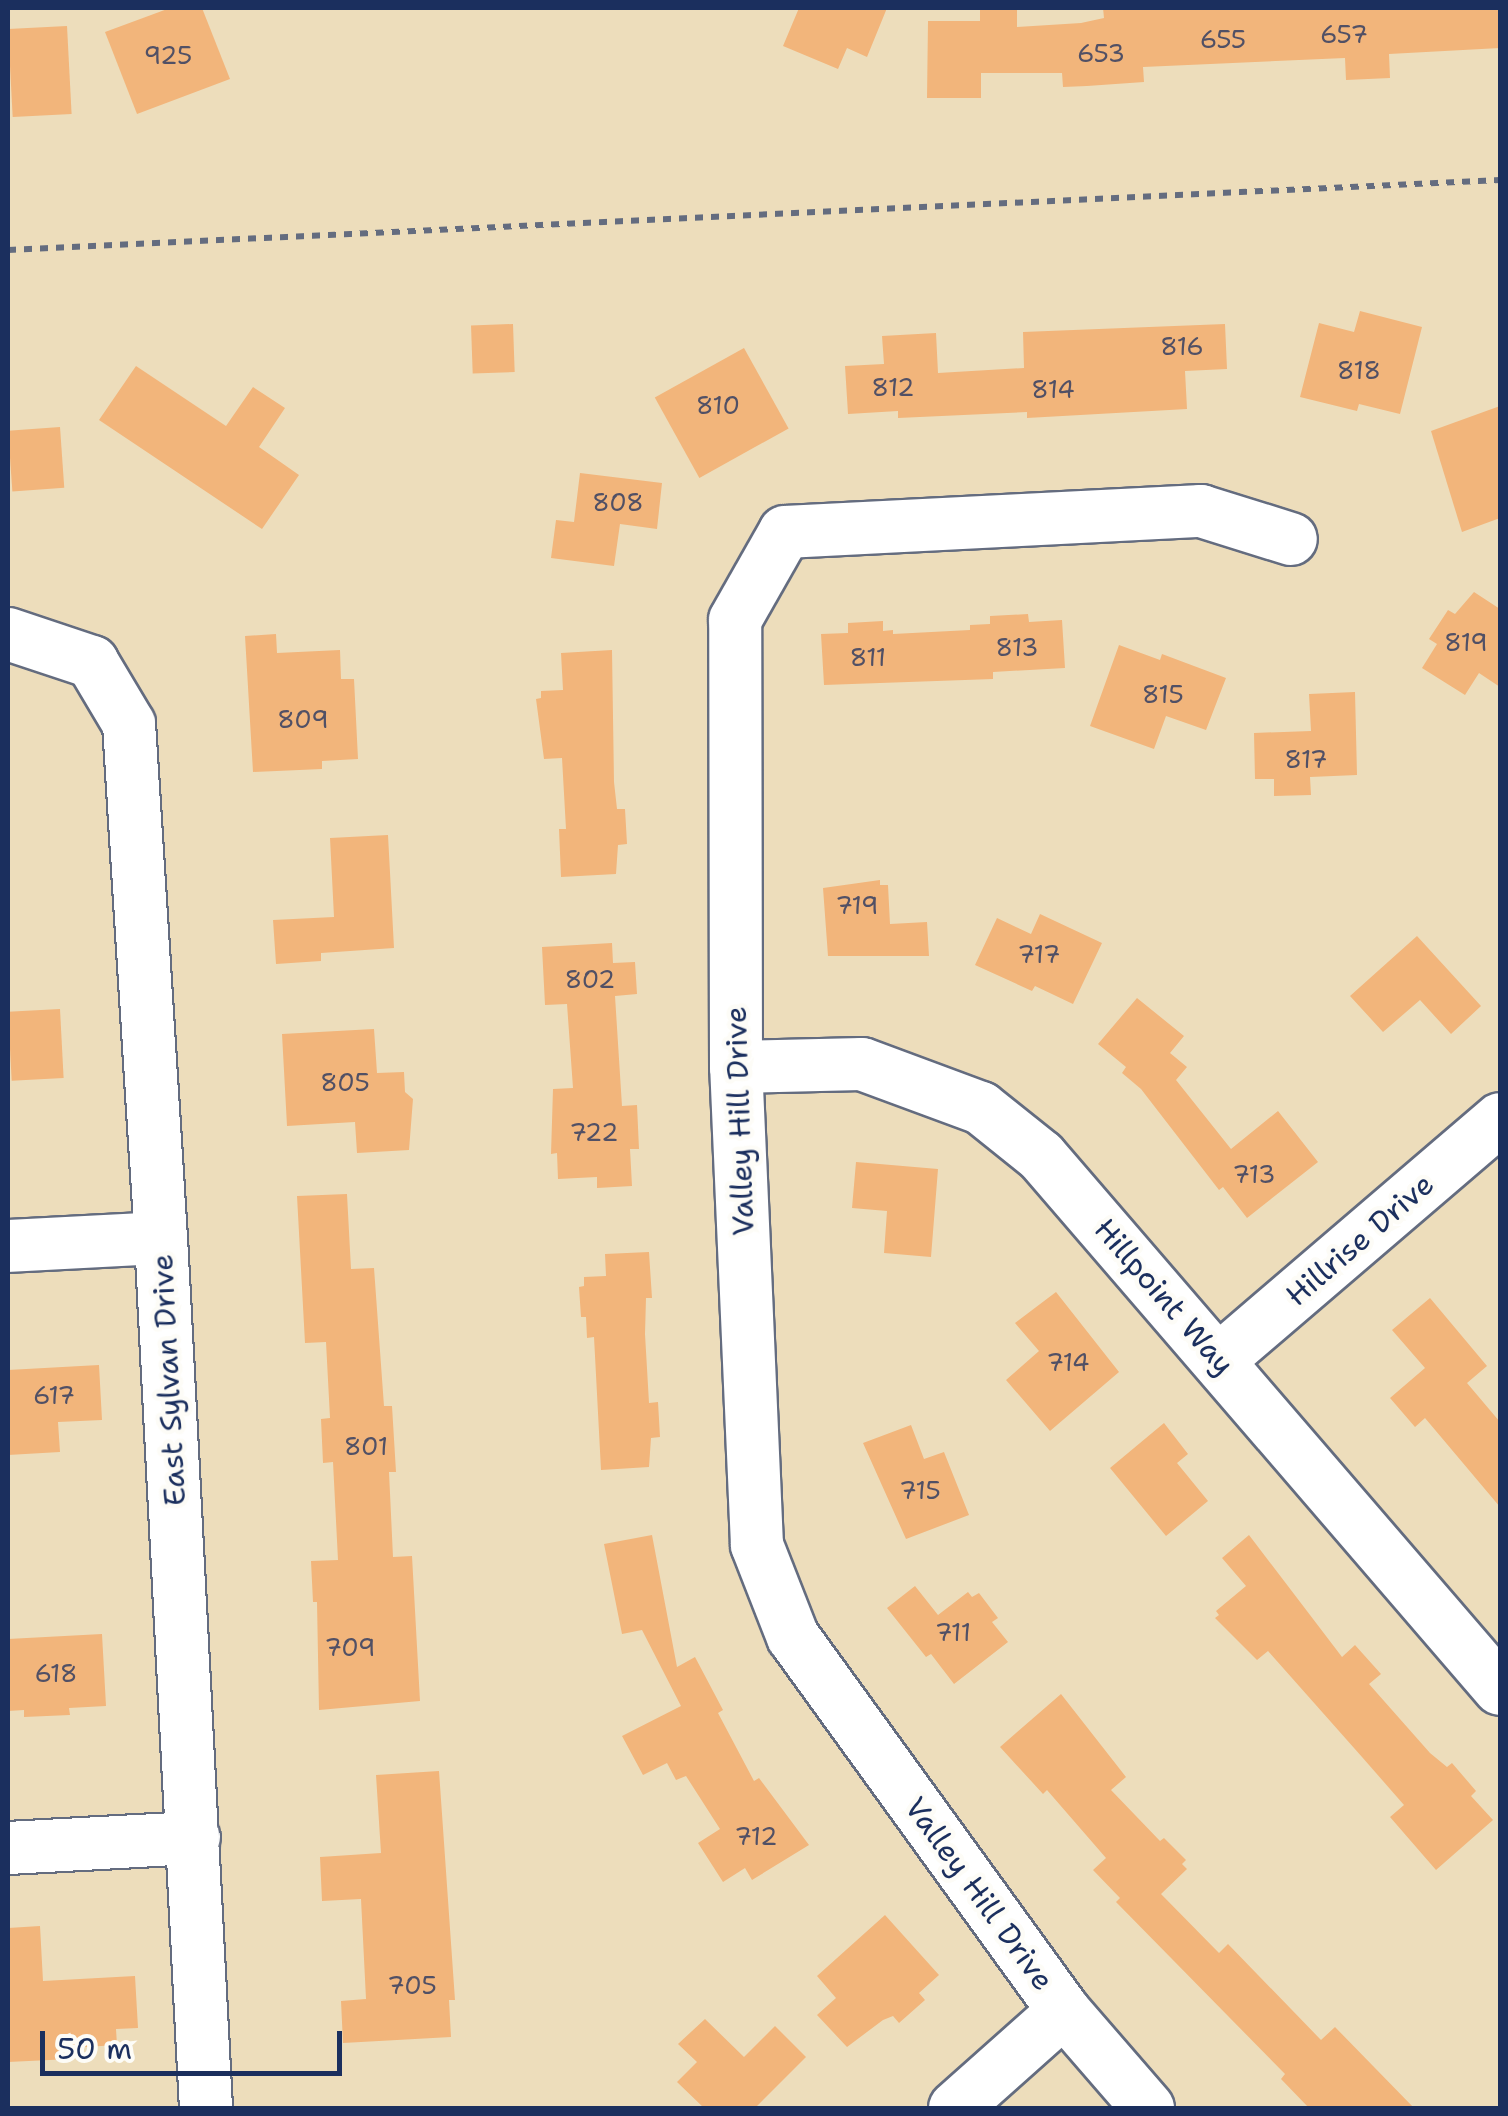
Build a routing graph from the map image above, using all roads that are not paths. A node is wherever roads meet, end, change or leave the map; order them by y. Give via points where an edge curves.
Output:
1 (1291, 539) dead end
2 (8, 634) edge
3 (736, 1067) junction
4 (1500, 1119) edge
5 (161, 1238) junction
6 (8, 1246) edge
7 (1219, 1360) junction
8 (1500, 1689) edge
9 (194, 1838) junction
10 (8, 1848) edge
11 (1064, 2011) junction
12 (206, 2108) edge
13 (955, 2108) edge
14 (1148, 2108) edge

1 - 3 street, Valley Hill Drive via 1201,511 784,532 735,620
2 - 5 street, East Sylvan Drive via 92,662 129,724
3 - 7 street, Hillpoint Way via 862,1064 980,1108 1041,1156
3 - 11 street, Valley Hill Drive via 757,1544 792,1637
4 - 7 street, Hillrise Drive
5 - 6 street
5 - 9 street, East Sylvan Drive
7 - 8 street, Hillpoint Way
9 - 10 street
9 - 12 street, East Sylvan Drive
11 - 13 street
11 - 14 street, Valley Hill Drive

